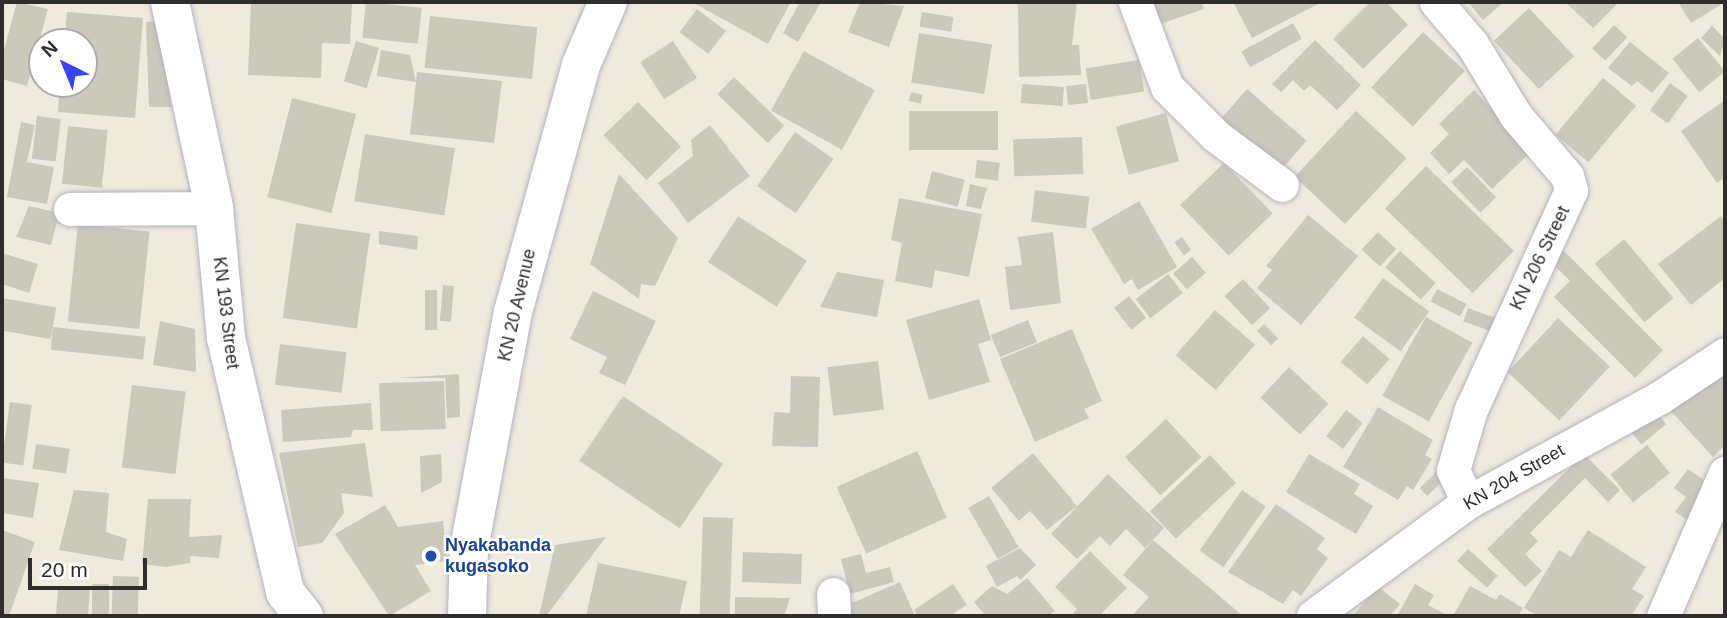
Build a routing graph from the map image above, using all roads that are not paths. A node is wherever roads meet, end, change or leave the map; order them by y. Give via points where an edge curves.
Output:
1 (170, 2) edge
2 (608, 2) edge
3 (1135, 2) edge
4 (1436, 2) edge
5 (1282, 186) dead end
6 (214, 208) junction
7 (70, 209) dead end
8 (1725, 354) edge
9 (1725, 473) edge
10 (1468, 502) junction
11 (304, 616) edge
12 (467, 616) edge
13 (1313, 616) edge
14 (1663, 616) edge

1 - 6 street, KN 193 Street
2 - 12 street, KN 20 Avenue via 581,65 513,312 469,549
3 - 5 street via 1167,87 1216,136
4 - 10 street, KN 206 Street via 1472,44 1516,116 1567,176 1571,190 1471,409 1453,470
6 - 7 street
6 - 11 street, KN 193 Street via 226,338 268,531 285,592
8 - 10 street, KN 204 Street via 1659,398
9 - 14 street
10 - 13 street, KN 204 Street

